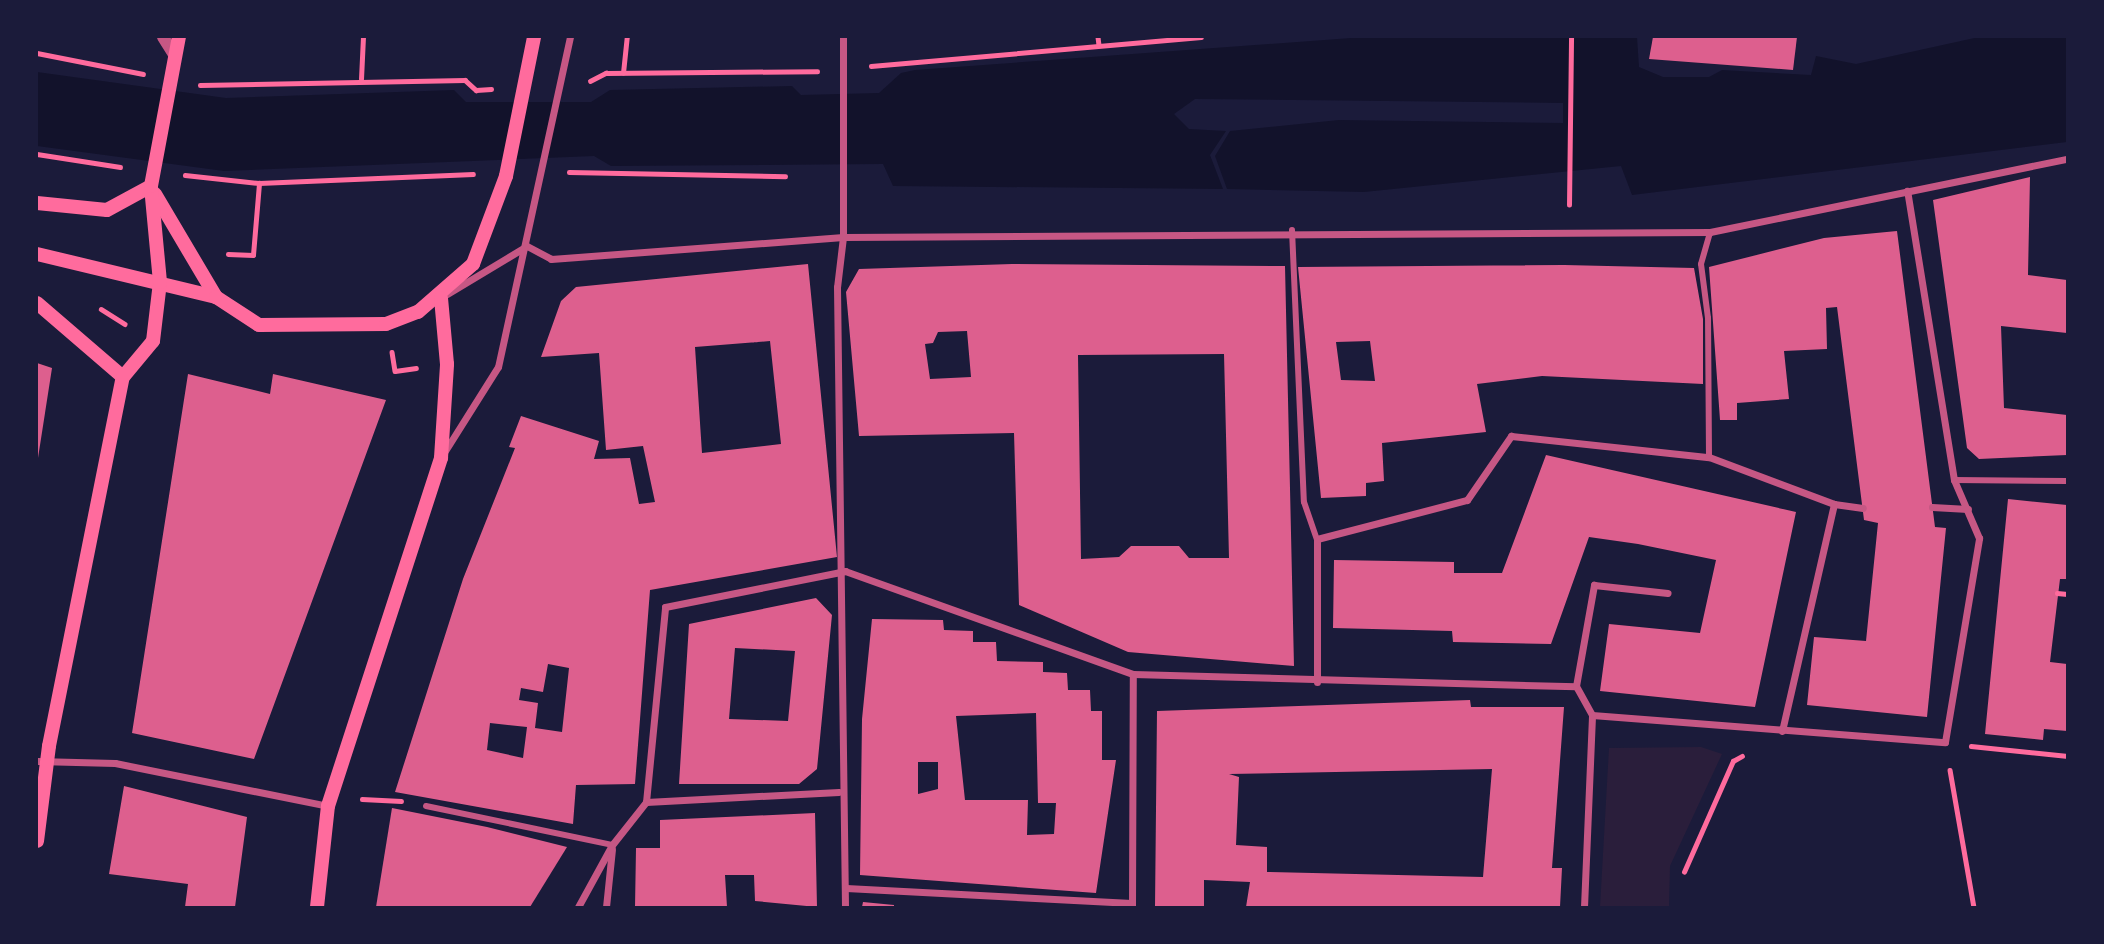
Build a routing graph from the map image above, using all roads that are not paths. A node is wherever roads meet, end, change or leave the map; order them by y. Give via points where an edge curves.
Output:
1 (163, 37) edge
2 (179, 37) edge
3 (534, 37) edge
4 (570, 37) edge
5 (843, 37) edge
6 (173, 53) junction
7 (2067, 159) edge
8 (151, 186) junction
9 (1907, 191) junction
10 (37, 203) edge
11 (1292, 230) junction
12 (1710, 232) junction
13 (843, 237) junction
14 (527, 246) junction
15 (37, 254) edge
16 (160, 282) junction
17 (216, 297) junction
18 (441, 298) junction
19 (37, 303) edge
20 (122, 377) junction
21 (1709, 457) junction
22 (440, 458) junction
23 (1954, 480) junction
24 (2067, 481) edge
25 (1835, 504) junction
26 (1932, 507) dead end
27 (1863, 508) dead end
28 (1968, 509) junction
29 (1317, 539) junction
30 (845, 571) junction
31 (1668, 593) dead end
32 (1133, 674) junction
33 (1317, 682) junction
34 (1576, 686) junction
35 (1592, 715) junction
36 (1782, 731) junction
37 (43, 763) edge
38 (839, 792) junction
39 (646, 802) junction
40 (328, 806) junction
41 (426, 806) dead end
42 (37, 841) edge
43 (612, 845) junction
44 (846, 888) junction
45 (1132, 905) edge
46 (317, 907) edge
47 (578, 907) edge
48 (606, 907) edge
49 (845, 907) edge
50 (1584, 907) edge

1 - 6 street
2 - 6 main road
3 - 18 main road via 506,176 473,264
4 - 14 street
5 - 13 street
6 - 8 main road
7 - 9 street
8 - 10 main road via 107,210
8 - 16 main road
8 - 17 main road
9 - 12 street
9 - 23 street
11 - 12 street
11 - 13 street
11 - 29 street via 1304,502
12 - 21 street via 1701,264 1708,318
13 - 14 street via 551,259
13 - 30 street via 837,287
14 - 18 street
14 - 22 street via 498,367
15 - 16 main road
16 - 17 main road
16 - 20 main road via 153,341
17 - 18 main road via 259,325 324,326 386,324
18 - 22 main road via 447,364
19 - 20 main road
20 - 37 main road
21 - 25 street
21 - 29 street via 1511,436 1467,500
22 - 40 main road
23 - 24 street
23 - 28 street
25 - 27 street
25 - 36 street
26 - 28 street
28 - 36 street via 1979,538 1945,742
29 - 33 street
30 - 32 street
30 - 38 street
30 - 39 street via 665,607
31 - 34 street via 1594,585
32 - 33 street
32 - 45 street
33 - 34 street
34 - 35 street
35 - 36 street
35 - 50 street
37 - 40 street via 115,763
37 - 42 main road
38 - 39 street
38 - 44 street
39 - 43 street
40 - 46 main road
41 - 43 street
43 - 47 street
43 - 48 street
44 - 45 street
44 - 49 street

